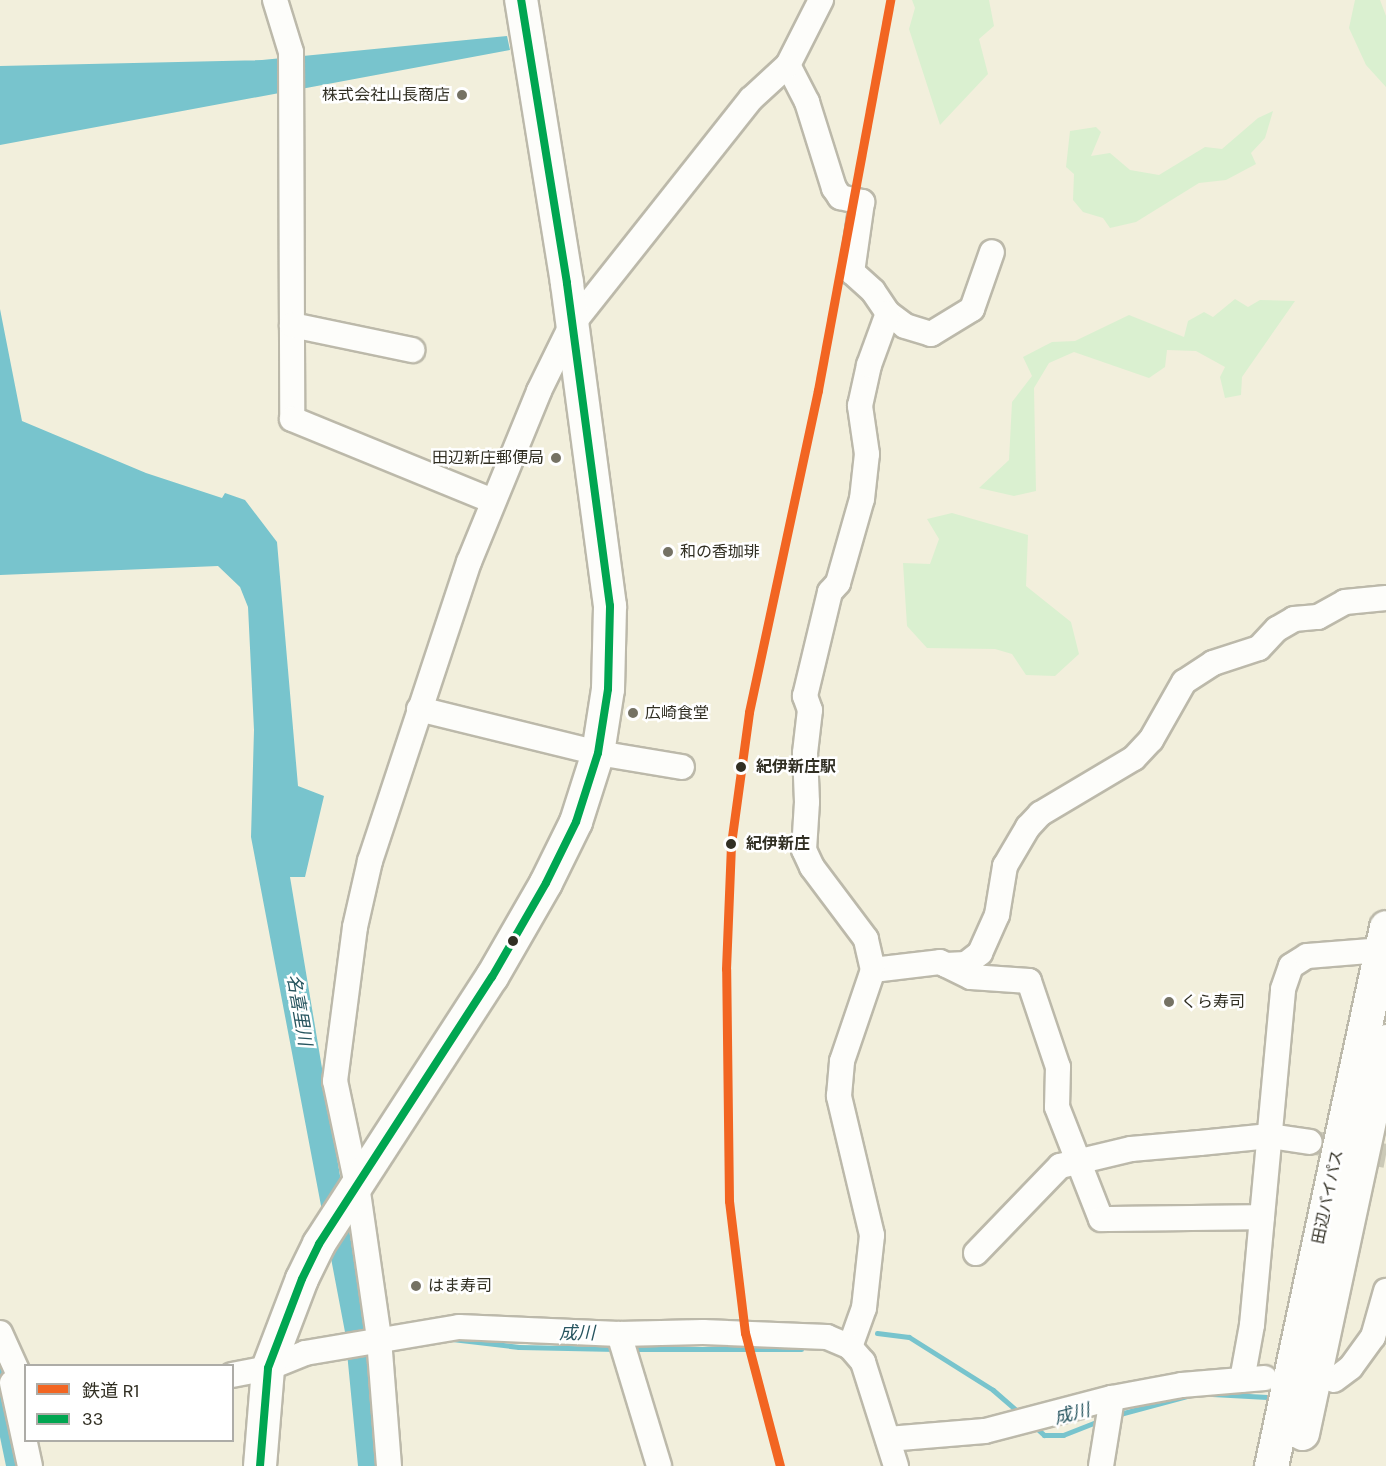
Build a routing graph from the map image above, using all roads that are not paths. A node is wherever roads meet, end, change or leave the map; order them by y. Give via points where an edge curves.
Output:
1 (275, 0) edge
2 (520, 0) edge
3 (821, 0) edge
4 (788, 65) junction
5 (992, 252) dead end
6 (888, 314) junction
7 (292, 325) junction
8 (571, 326) junction
9 (412, 350) dead end
10 (493, 501) junction
11 (1386, 598) edge
12 (419, 709) junction
13 (598, 753) junction
14 (682, 767) dead end
15 (1384, 939) edge
16 (946, 965) junction
17 (873, 970) junction
18 (1386, 1041) edge
19 (1270, 1136) junction
20 (1310, 1142) tunnel mouth
21 (1079, 1162) junction
22 (352, 1193) junction
23 (1262, 1217) junction
24 (976, 1253) dead end
25 (1386, 1291) edge
26 (0, 1333) edge
27 (620, 1335) junction
28 (379, 1338) junction
29 (850, 1347) junction
30 (268, 1368) junction
31 (234, 1375) edge
32 (1334, 1380) dead end
33 (13, 1381) edge
34 (1112, 1398) junction
35 (24, 1436) edge
36 (888, 1439) junction
37 (25, 1442) edge
38 (30, 1466) edge
39 (260, 1466) edge
40 (389, 1466) edge
41 (659, 1466) edge
42 (896, 1466) edge
43 (1101, 1466) edge
44 (1271, 1466) edge
45 (1294, 1466) edge

1 - 7 street via 291,52
2 - 8 main road
3 - 4 street
4 - 6 street via 807,102 834,188 840,197 862,202 852,272 873,291
4 - 8 street via 751,99
5 - 6 street via 972,309 931,334 905,326
6 - 17 street via 869,365 860,406 867,454 862,499 838,582 830,592 805,696 810,710 805,753 804,850 812,867 866,939
7 - 9 street
7 - 10 street via 292,419
8 - 10 street
8 - 13 main road via 610,606 608,689
10 - 12 street
11 - 16 street via 1346,602 1318,617 1294,620 1277,629 1259,648 1213,663 1184,682 1151,740 1134,758 1040,814 1028,827 1005,866 997,915 980,953 966,964
12 - 13 street
12 - 22 street via 370,861 343,1006 335,1081
13 - 14 street
13 - 22 main road via 576,822 546,883 492,977
15 - 19 street via 1307,956 1291,966 1283,989
15 - 44 highway, 田辺バイパス
16 - 17 street via 917,963
16 - 21 street via 972,977 1029,981 1058,1067 1057,1107
17 - 29 street via 842,1061 839,1096 872,1235 864,1308
18 - 45 highway, 田辺バイパス
19 - 20 street
19 - 21 street via 1131,1149
19 - 23 street
21 - 23 street via 1101,1219
21 - 24 street via 1060,1166
22 - 28 street
22 - 30 main road via 319,1244
23 - 34 street via 1254,1379
25 - 32 street via 1373,1336 1351,1367
26 - 33 street
27 - 28 street via 459,1327
27 - 29 street via 769,1333 827,1337
27 - 41 street
28 - 30 street via 330,1348
28 - 40 street
29 - 36 street via 864,1362
30 - 31 street
30 - 39 main road
33 - 35 street
34 - 36 street via 1011,1427
34 - 43 street
36 - 42 street
37 - 38 street

